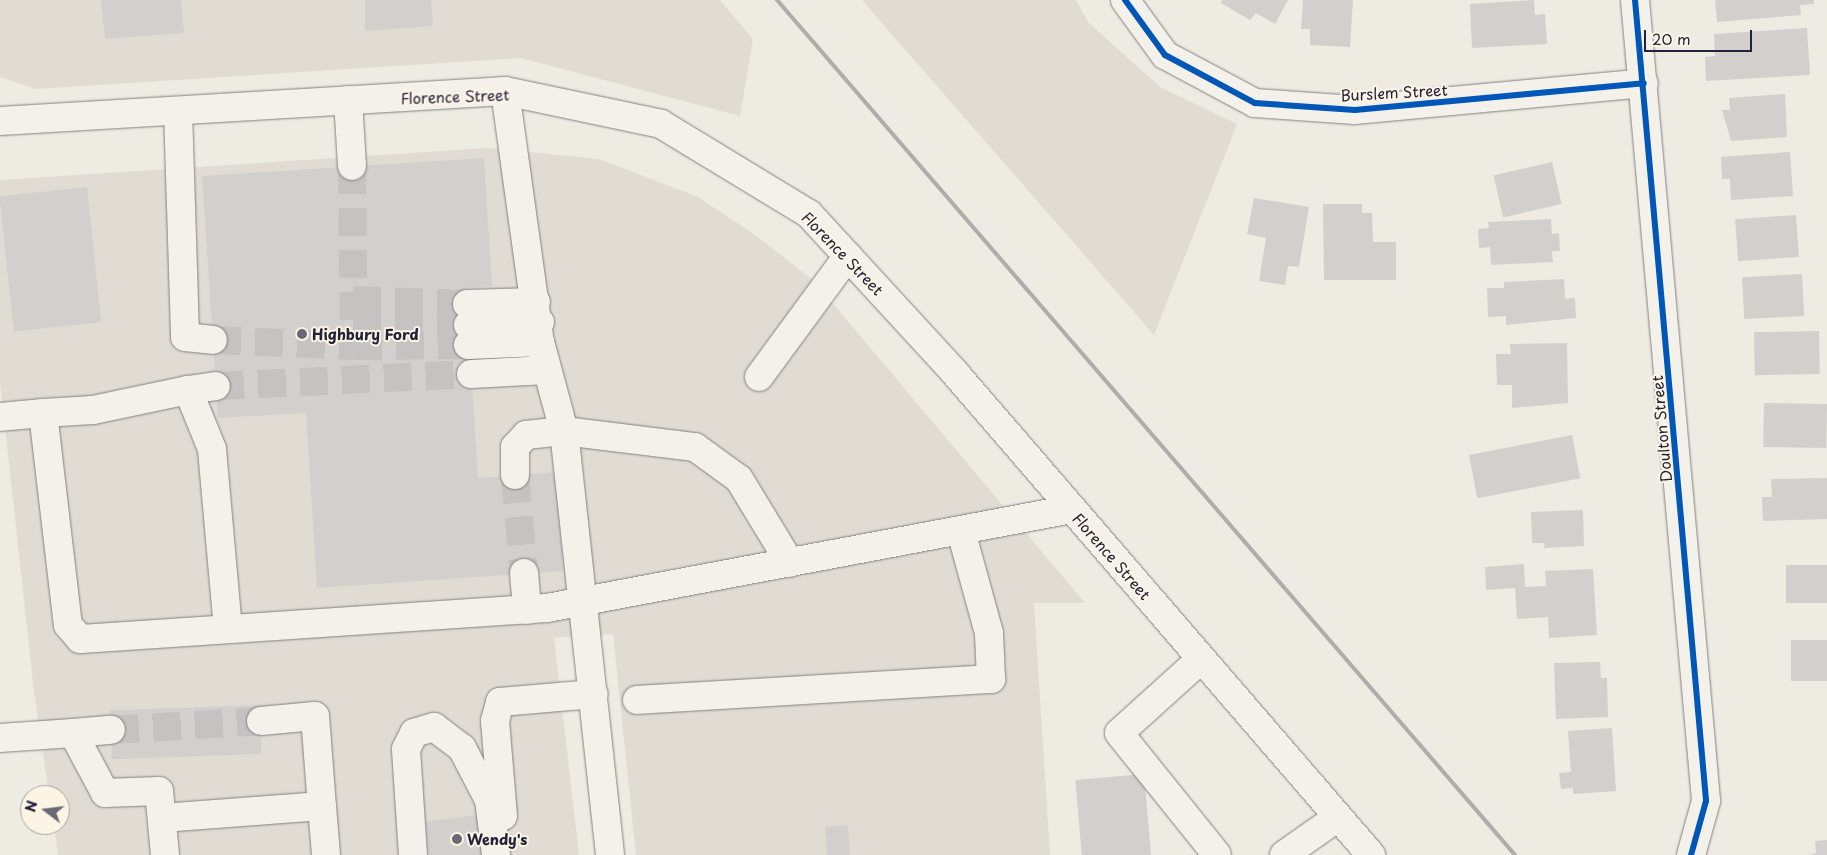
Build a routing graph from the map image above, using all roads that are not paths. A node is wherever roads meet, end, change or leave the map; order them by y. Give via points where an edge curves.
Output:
1 (1125, 0) edge
2 (1635, 0) edge
3 (1644, 83) junction
4 (504, 91) junction
5 (348, 100) junction
6 (178, 111) junction
7 (0, 121) edge
8 (352, 166) tunnel mouth
9 (848, 256) junction
10 (539, 322) junction
11 (213, 340) tunnel mouth
12 (546, 370) junction
13 (472, 374) tunnel mouth
14 (759, 377) dead end
15 (216, 386) tunnel mouth
16 (188, 390) junction
17 (43, 413) junction
18 (0, 416) edge
19 (564, 431) junction
20 (515, 475) tunnel mouth
21 (1072, 509) junction
22 (961, 531) junction
23 (790, 563) junction
24 (524, 574) tunnel mouth
25 (583, 601) junction
26 (527, 610) junction
27 (228, 629) junction
28 (1201, 659) junction
29 (594, 694) junction
30 (637, 700) dead end
31 (261, 721) tunnel mouth
32 (111, 730) tunnel mouth
33 (73, 733) junction
34 (0, 738) edge
35 (322, 806) junction
36 (1338, 817) junction
37 (162, 818) junction
38 (165, 855) edge
39 (326, 855) edge
40 (413, 855) edge
41 (496, 855) edge
42 (506, 855) edge
43 (610, 855) edge
44 (1217, 855) edge
45 (1284, 855) edge
46 (1371, 855) edge
47 (1691, 855) edge

1 - 3 main road, Burslem Street via 1165,55 1255,103 1355,110
2 - 3 main road, Doulton Street
3 - 47 main road, Doulton Street via 1706,800
4 - 5 main road, Florence Street
4 - 9 main road, Florence Street via 662,124 809,214
4 - 10 main road via 515,185
5 - 6 main road, Florence Street
5 - 8 main road
6 - 7 main road, Florence Street
6 - 11 main road via 185,337
9 - 14 main road
9 - 21 main road, Florence Street
10 - 10 main road via 468,325
10 - 12 main road
12 - 13 main road
12 - 19 main road
15 - 16 main road
16 - 17 main road via 93,410
16 - 27 main road via 212,449
17 - 18 main road
17 - 27 main road via 68,625 80,639
19 - 20 main road via 526,435 515,447
19 - 23 main road via 695,446 739,479
19 - 25 main road
21 - 22 main road
21 - 28 main road, Florence Street
22 - 23 main road
22 - 30 main road via 989,633 991,679
23 - 25 main road
24 - 26 main road
25 - 26 main road
25 - 29 main road
26 - 27 main road
28 - 36 main road, Florence Street
28 - 44 main road via 1120,733
29 - 42 main road via 500,702 495,721
29 - 43 main road
31 - 35 main road via 315,716
32 - 33 main road
33 - 34 main road
33 - 37 main road via 105,793 159,791
35 - 37 main road
35 - 39 main road
36 - 45 main road
36 - 46 main road, Florence Street
37 - 38 main road
40 - 41 main road via 406,749 414,733 434,727 462,748 489,800

